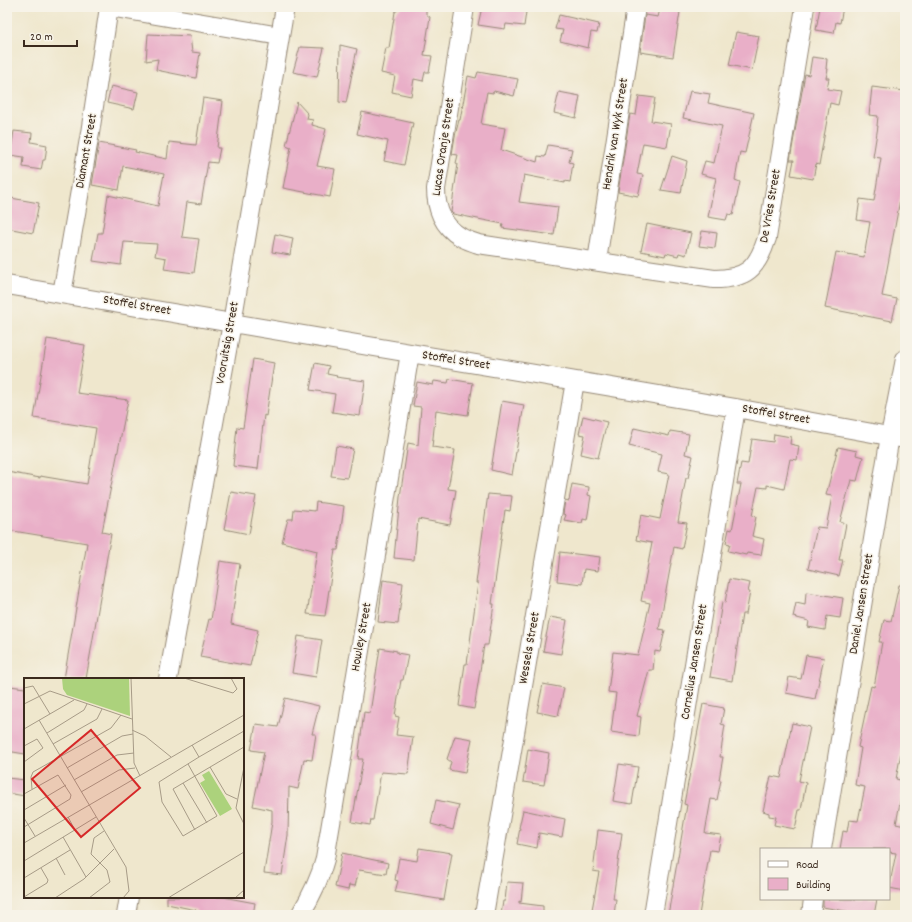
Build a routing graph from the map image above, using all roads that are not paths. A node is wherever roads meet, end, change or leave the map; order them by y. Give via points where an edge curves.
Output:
1 (109, 7) edge
2 (285, 7) edge
3 (465, 7) edge
4 (636, 7) edge
5 (805, 7) edge
6 (280, 36) junction
7 (597, 261) junction
8 (7, 285) edge
9 (62, 294) junction
10 (232, 322) junction
11 (410, 353) junction
12 (905, 359) edge
13 (575, 380) junction
14 (736, 408) junction
15 (897, 438) edge
16 (168, 678) edge
17 (822, 848) edge
18 (129, 898) edge
19 (813, 900) edge
20 (126, 915) edge
21 (300, 915) edge
22 (484, 915) edge
23 (653, 915) edge
24 (811, 915) edge

1 - 6 street
1 - 9 street, Diamant Street
2 - 6 street, Vooruitsig Street
3 - 7 street, Lucas Oranje Street via 436,189 441,217 449,228 461,237 478,244
4 - 7 street, Hendrik van Wyk Street
5 - 7 street, De Vries Street via 762,255 743,274 729,279 714,279
6 - 10 street, Vooruitsig Street
8 - 9 street, Stoffel Street
9 - 10 street, Stoffel Street
10 - 11 street, Stoffel Street
10 - 16 street, Vooruitsig Street
11 - 13 street, Stoffel Street
11 - 21 street, Howley Street via 325,859 321,874
12 - 15 street, Daniel Jansen Street
13 - 14 street, Stoffel Street
13 - 22 street, Wessels Street
14 - 15 street, Stoffel Street
14 - 23 street, Cornelius Jansen Street
15 - 17 street, Daniel Jansen Street
18 - 20 street
19 - 24 street

